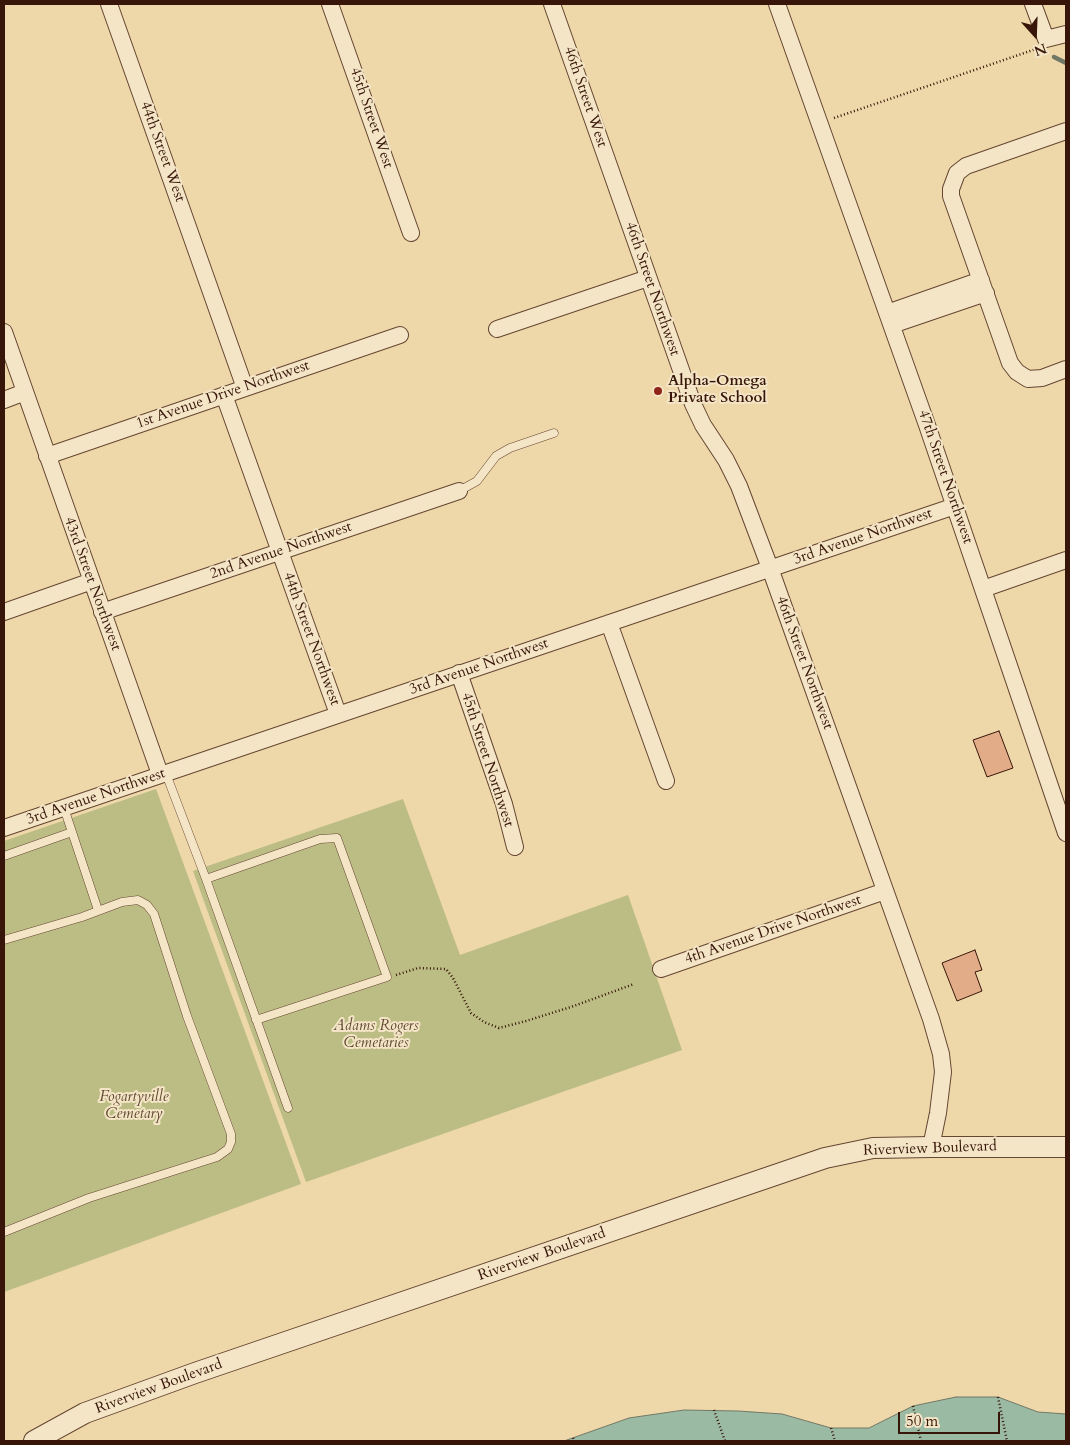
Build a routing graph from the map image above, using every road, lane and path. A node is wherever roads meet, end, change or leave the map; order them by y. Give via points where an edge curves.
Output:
1 (109, 4) edge
2 (330, 4) edge
3 (552, 4) edge
4 (777, 4) edge
5 (1033, 4) edge
6 (1066, 34) edge
7 (1046, 39) junction
8 (819, 123) junction
9 (1066, 131) edge
10 (618, 191) joint
11 (411, 233) dead end
12 (648, 278) junction
13 (983, 286) junction
14 (890, 319) junction
15 (497, 330) dead end
16 (4, 332) edge
17 (400, 335) dead end
18 (1066, 369) edge
19 (245, 388) junction
20 (25, 392) junction
21 (224, 395) junction
22 (4, 400) edge
23 (554, 433) dead end
24 (47, 456) junction
25 (460, 491) joint
26 (955, 506) junction
27 (280, 552) junction
28 (1066, 560) edge
29 (770, 568) junction
30 (92, 581) junction
31 (983, 589) junction
32 (4, 612) edge
33 (102, 612) junction
34 (609, 623) junction
35 (459, 673) junction
36 (338, 714) junction
37 (160, 774) junction
38 (666, 781) dead end
39 (64, 808) junction
40 (4, 828) edge
41 (72, 832) junction
42 (1066, 833) edge
43 (515, 847) dead end
44 (4, 856) edge
45 (206, 878) junction
46 (885, 891) junction
47 (98, 910) junction
48 (4, 940) edge
49 (661, 969) dead end
50 (388, 977) junction
51 (634, 984) dead end
52 (256, 1020) junction
53 (288, 1108) dead end
54 (931, 1147) junction
55 (1066, 1147) edge
56 (4, 1232) edge
57 (998, 1397) dead end
58 (912, 1406) dead end
59 (714, 1410) dead end
60 (831, 1428) dead end
61 (34, 1441) edge
62 (725, 1441) edge
63 (835, 1441) edge
64 (921, 1441) edge
65 (1007, 1441) edge

1 - 19 street, 44th Street West
2 - 11 street, 45th Street West
3 - 10 street, 46th Street West
4 - 8 street, 47th Street Northwest
5 - 7 street
6 - 7 street
7 - 8 path via 1041,47
8 - 14 street, 47th Street Northwest
9 - 13 street via 966,166 951,184 951,196
10 - 12 street, 46th Street Northwest
12 - 15 street
12 - 29 street, 46th Street Northwest via 693,404 739,486
13 - 14 street
13 - 18 street via 1010,363 1017,372 1028,379 1042,378
14 - 26 street, 47th Street Northwest
16 - 20 street, 43rd Street Northwest
17 - 19 street, 1st Avenue Drive Northwest
19 - 21 street, 1st Avenue Drive Northwest
20 - 22 street
20 - 24 street, 43rd Street Northwest
21 - 24 street, 1st Avenue Drive Northwest
21 - 27 street, 44th Street Northwest
23 - 25 lane via 496,456 477,480
24 - 30 street, 43rd Street Northwest
25 - 27 street, 2nd Avenue Northwest
26 - 29 street, 3rd Avenue Northwest
26 - 31 street, 47th Street Northwest
27 - 33 street, 2nd Avenue Northwest
27 - 36 street, 44th Street Northwest
28 - 31 street
29 - 34 street, 3rd Avenue Northwest
29 - 46 street, 46th Street Northwest
30 - 32 street
30 - 33 street, 43rd Street Northwest
31 - 42 street, 47th Street Northwest
33 - 37 street, 43rd Street Northwest
34 - 35 street, 3rd Avenue Northwest
34 - 38 street
35 - 36 street, 3rd Avenue Northwest
35 - 43 street, 45th Street Northwest via 504,804
36 - 37 street, 3rd Avenue Northwest
37 - 39 street, 3rd Avenue Northwest
37 - 45 lane via 168,780
39 - 40 street, 3rd Avenue Northwest
39 - 41 lane
41 - 44 lane
41 - 47 lane
45 - 50 lane via 320,839 337,838
45 - 52 lane
46 - 49 street, 4th Avenue Drive Northwest
46 - 54 street, 46th Street Northwest via 941,1054 942,1088
47 - 48 lane
47 - 56 lane via 138,900 154,914 187,1016 231,1134 231,1142 228,1149 217,1157 89,1198
50 - 51 path via 418,968 446,969 471,1014 499,1028
50 - 52 lane
52 - 53 lane
54 - 55 street, Riverview Boulevard
54 - 61 street, Riverview Boulevard via 873,1148 819,1160 195,1373 85,1413
57 - 65 path
58 - 64 path
59 - 62 path
60 - 63 path

